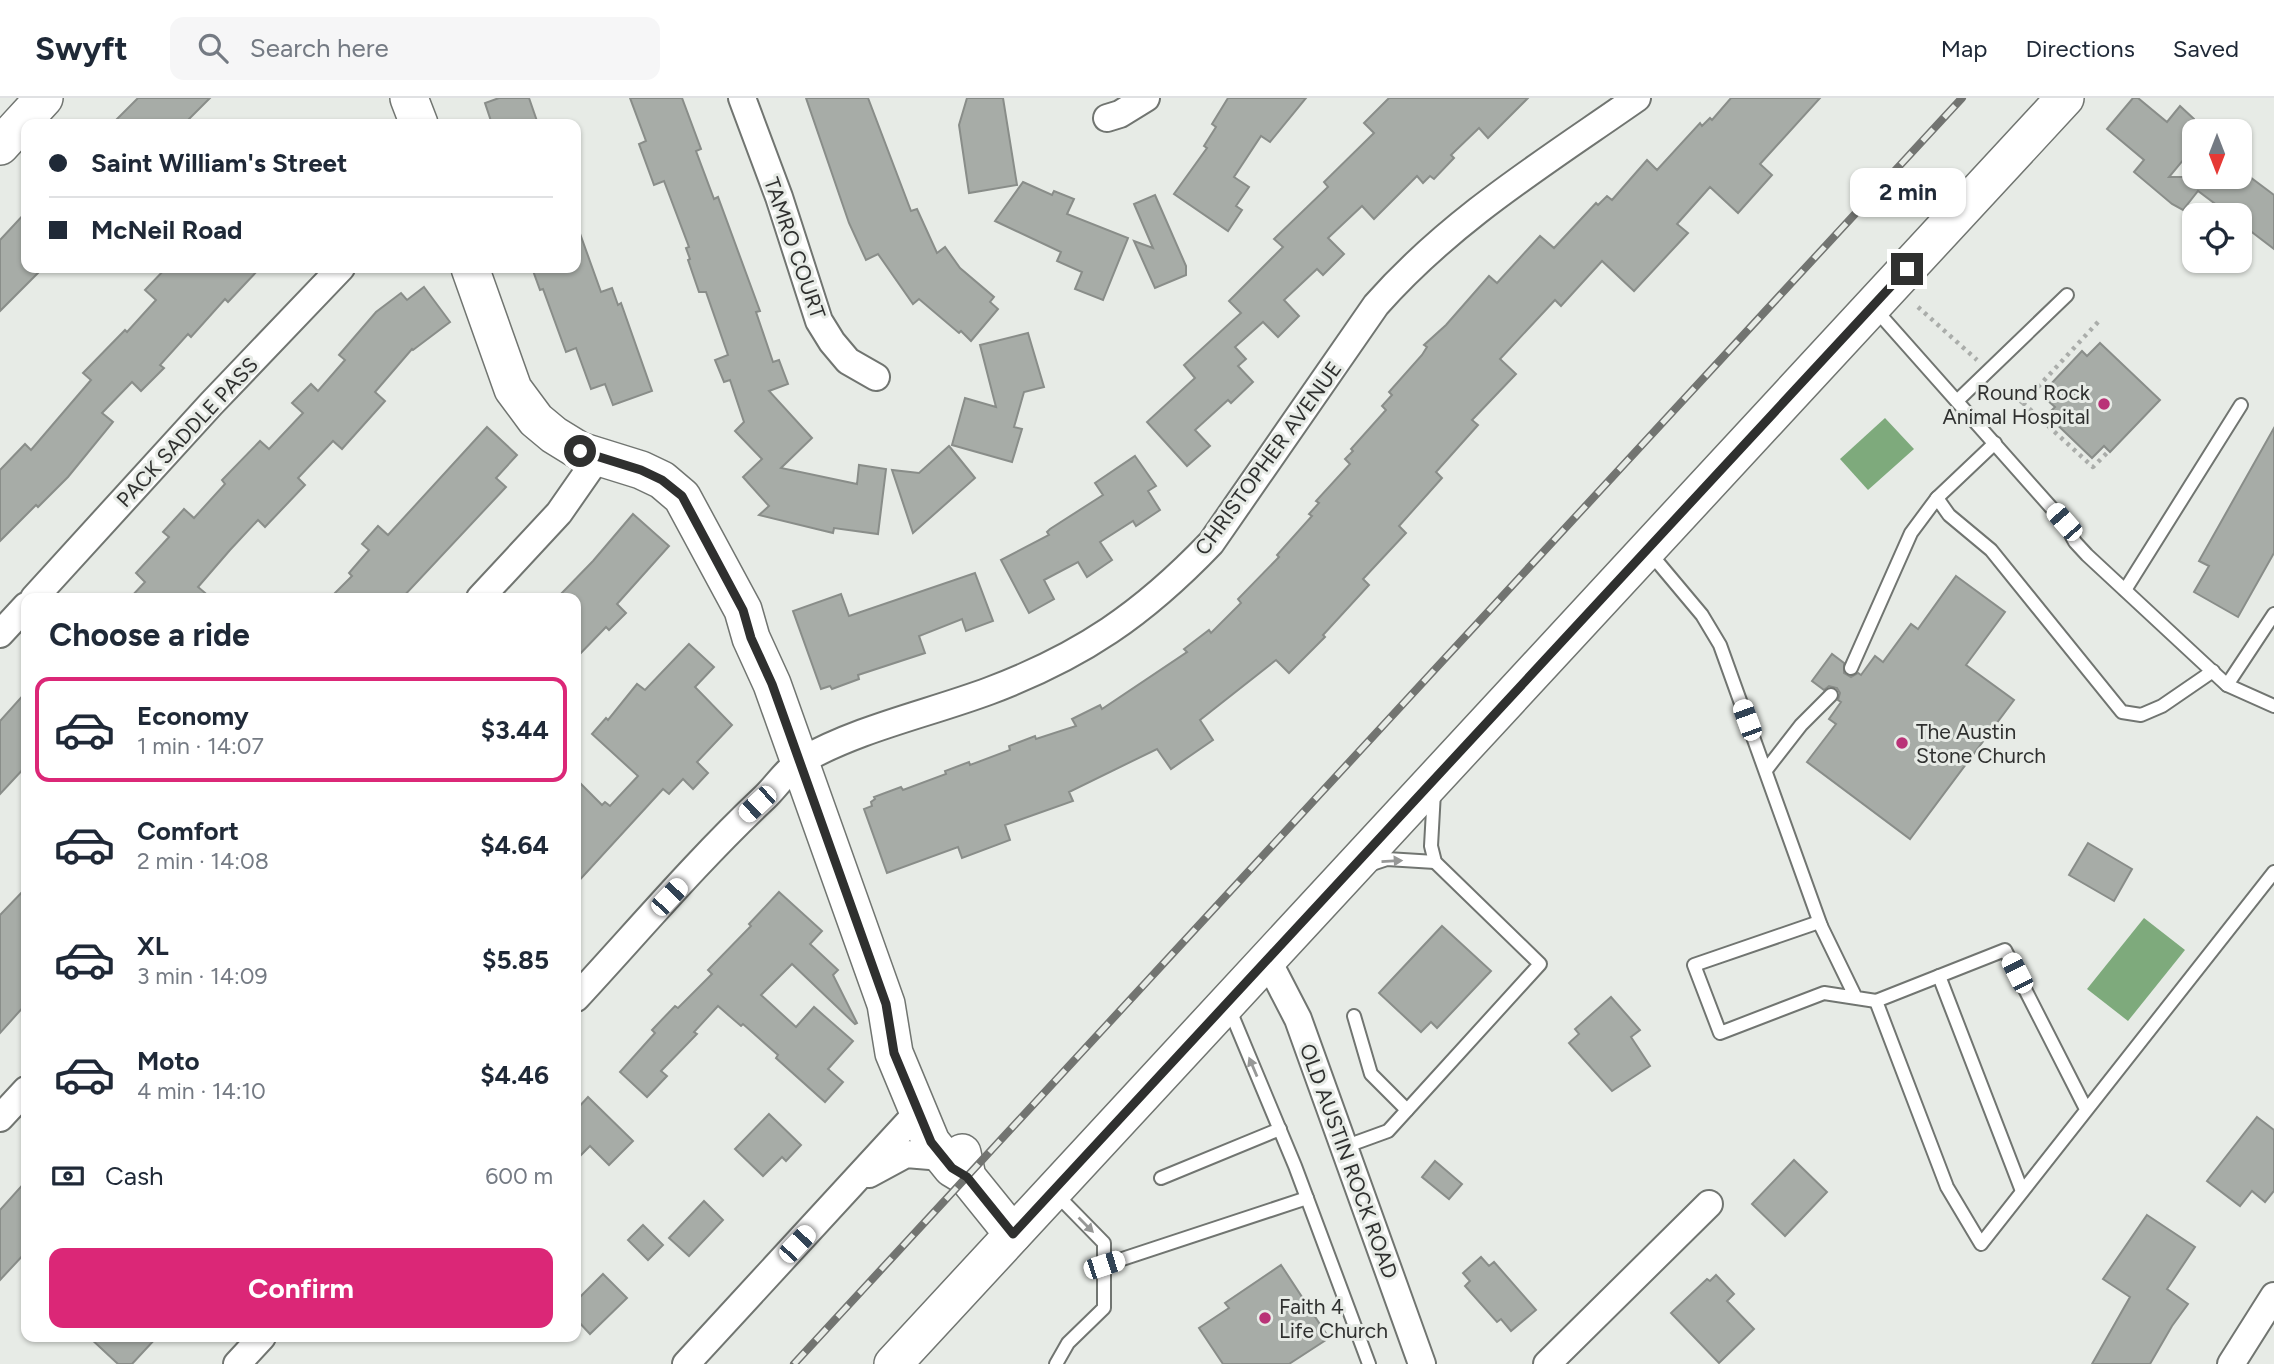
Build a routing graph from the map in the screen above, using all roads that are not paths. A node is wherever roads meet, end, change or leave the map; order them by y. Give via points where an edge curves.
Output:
1 (44, 98) edge
2 (409, 98) edge
3 (742, 98) edge
4 (1146, 98) edge
5 (1637, 98) edge
6 (2065, 98) edge
7 (1107, 118) dead end
8 (25, 119) edge
9 (417, 119) edge
10 (21, 123) edge
11 (0, 146) edge
12 (336, 273) edge
13 (472, 273) edge
14 (2067, 295) dead end
15 (1872, 307) junction
16 (876, 377) dead end
17 (1958, 401) junction
18 (2241, 405) dead end
19 (1995, 443) junction
20 (598, 457) junction
21 (1937, 498) junction
22 (1648, 550) junction
23 (2125, 590) junction
24 (39, 593) edge
25 (485, 593) edge
26 (21, 612) edge
27 (2274, 614) edge
28 (0, 635) edge
29 (1851, 668) dead end
30 (2213, 671) junction
31 (2227, 685) junction
32 (1831, 695) dead end
33 (2274, 706) edge
34 (798, 762) junction
35 (1766, 770) junction
36 (1434, 780) junction
37 (1435, 862) junction
38 (1352, 870) junction
39 (2274, 872) edge
40 (1821, 926) junction
41 (1268, 961) junction
42 (1939, 976) junction
43 (581, 993) edge
44 (1856, 998) junction
45 (1877, 1001) junction
46 (886, 1004) junction
47 (1227, 1005) junction
48 (1354, 1016) dead end
49 (21, 1095) edge
50 (2086, 1109) junction
51 (1407, 1110) junction
52 (918, 1112) junction
53 (0, 1118) edge
54 (1280, 1129) junction
55 (1344, 1147) junction
56 (955, 1167) junction
57 (1161, 1178) dead end
58 (852, 1183) junction
59 (2022, 1191) junction
60 (1053, 1192) junction
61 (1307, 1198) junction
62 (1709, 1204) dead end
63 (1013, 1234) junction
64 (1104, 1265) junction
65 (2274, 1296) edge
66 (257, 1342) edge
67 (237, 1364) edge
68 (686, 1364) edge
69 (893, 1364) edge
70 (1056, 1364) edge
71 (1369, 1364) edge
72 (1422, 1364) edge
73 (1547, 1364) edge
74 (2231, 1364) edge

1 - 8 main road
2 - 9 main road
3 - 16 street, TAMRO COURT via 819,321 848,361
4 - 7 street
5 - 34 street, CHRISTOPHER AVENUE via 1466,218 1404,274 1376,305 1211,543 1150,602 1061,660
6 - 15 main road
10 - 11 main road
12 - 24 street, PACK SADDLE PASS
13 - 20 main road via 513,389 554,435
14 - 17 lane
15 - 17 lane
15 - 22 main road
17 - 19 lane
18 - 23 lane
19 - 21 lane
19 - 23 lane via 2064,522 2075,542
20 - 25 street via 559,513
20 - 34 main road via 662,480 682,496 743,610
21 - 29 lane via 1911,533
21 - 30 lane via 1950,516 1991,550 2122,712 2141,715
22 - 35 lane via 1702,615 1720,645
22 - 36 main road
23 - 30 lane
26 - 28 street
27 - 31 lane
30 - 31 lane
31 - 33 lane
32 - 35 lane
34 - 43 street, CHRISTOPHER AVENUE
34 - 46 main road
35 - 40 lane
36 - 37 lane via 1431,846
36 - 38 main road
38 -> 37 lane via 1387,859
37 - 51 lane via 1541,964
38 - 41 main road
39 - 50 lane
40 - 44 lane
40 - 44 lane via 1819,922 1694,965 1720,1033 1824,993
41 - 47 main road
41 - 55 street, OLD AUSTIN ROCK ROAD via 1298,1018
42 - 45 lane
42 - 50 lane via 2005,950
42 - 59 lane
44 - 45 lane
45 - 59 lane via 1947,1188 1981,1244
46 - 52 main road via 894,1053
46 - 56 main road via 921,1060 952,1144 964,1155
54 -> 47 lane
47 - 60 main road
48 - 51 lane via 1371,1074
49 - 53 street
50 - 59 lane
51 - 55 lane via 1388,1131
52 - 56 main road via 931,1142
52 - 58 street
54 - 57 lane
54 - 61 lane
55 - 72 street, OLD AUSTIN ROCK ROAD
56 - 58 street via 906,1154
56 - 63 main road
58 - 68 street
60 - 63 main road
60 -> 64 lane via 1104,1243
61 - 64 lane
61 - 71 lane
62 - 73 street
63 - 69 main road
64 - 70 lane via 1104,1308 1068,1343
65 - 74 street
66 - 67 street

